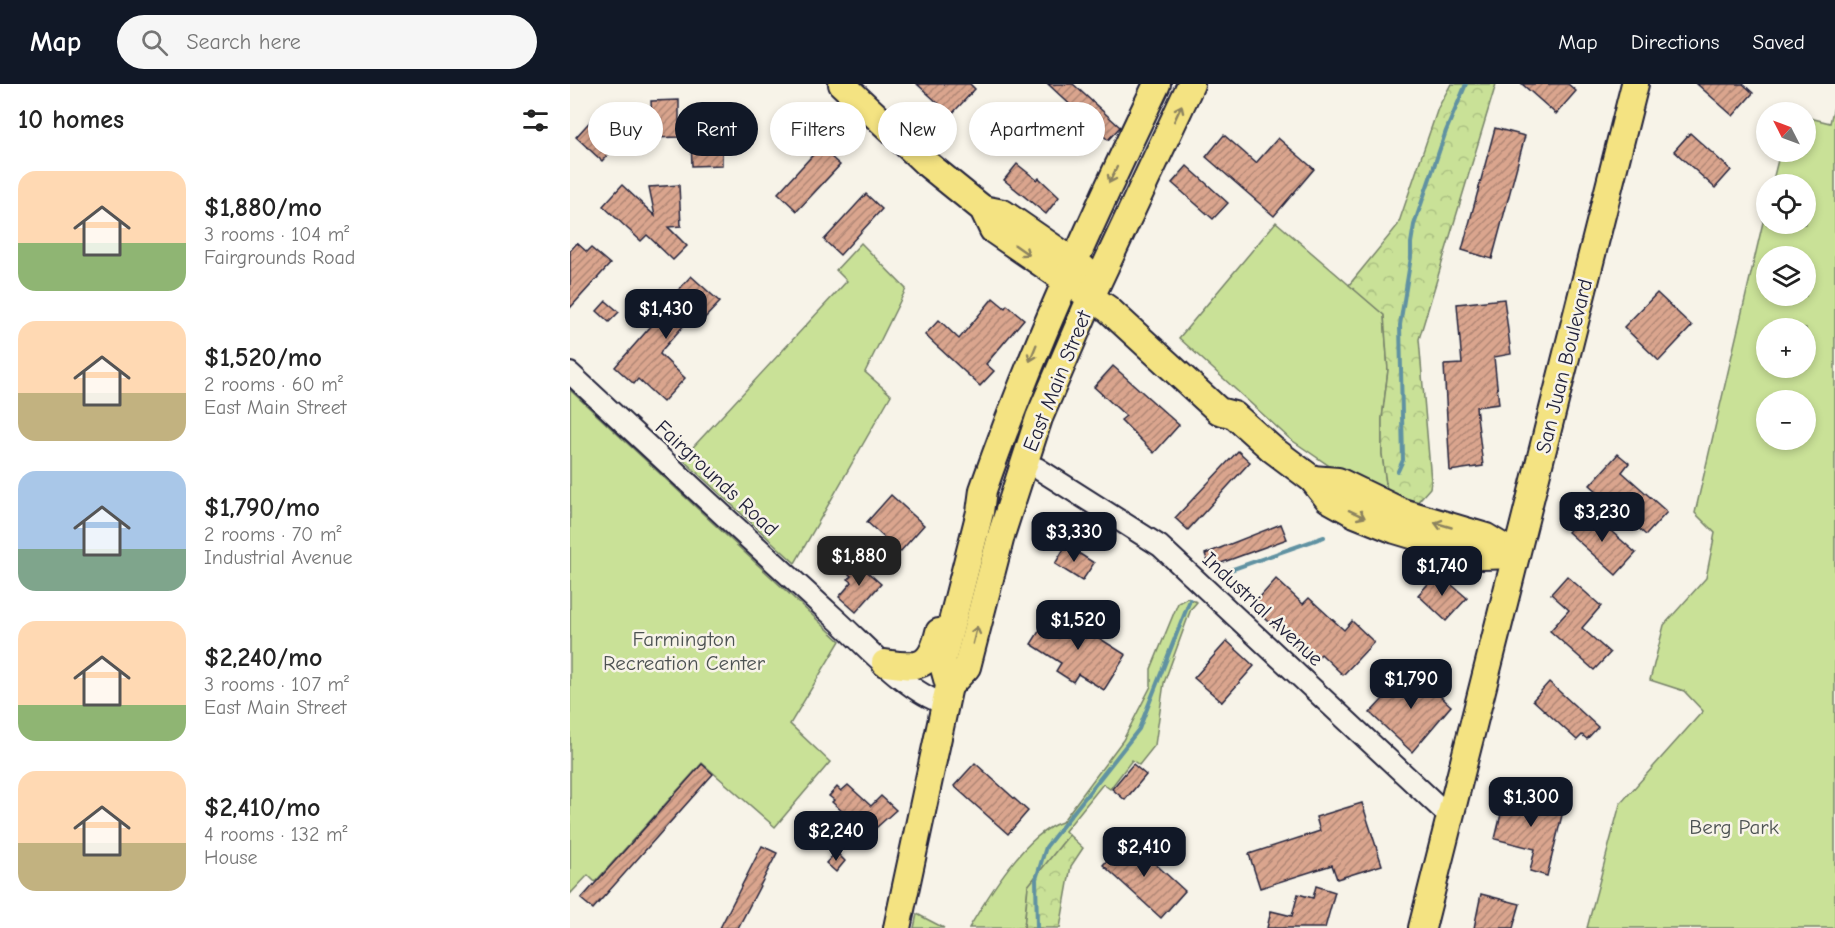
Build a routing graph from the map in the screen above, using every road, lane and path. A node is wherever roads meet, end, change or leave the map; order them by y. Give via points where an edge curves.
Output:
1 (1156, 84) edge
2 (1191, 84) edge
3 (1635, 84) edge
4 (846, 85) edge
5 (1136, 127) junction
6 (1165, 140) junction
7 (1068, 270) junction
8 (1095, 288) junction
9 (570, 373) edge
10 (995, 456) junction
11 (1023, 464) junction
12 (983, 490) junction
13 (1516, 555) junction
14 (885, 663) junction
15 (947, 695) junction
16 (1450, 818) junction
17 (897, 928) edge
18 (1422, 928) edge

1 - 5 main road, East Main Street
6 -> 2 main road, East Main Street
3 - 13 main road, San Juan Boulevard
4 - 7 main road via 926,163 983,209 1003,213
5 - 6 main road
5 -> 7 main road, East Main Street
6 - 8 main road, East Main Street
7 - 8 main road
7 -> 10 main road, East Main Street
8 - 11 main road, East Main Street
8 - 13 main road via 1230,400 1234,415 1312,479 1328,499 1395,530 1482,556
9 - 14 street, Fairgrounds Road
10 - 11 main road
10 - 12 main road, East Main Street
15 -> 11 main road, East Main Street via 967,667
11 - 16 street, Industrial Avenue via 1037,468 1160,546
12 - 14 main road via 970,512 932,654 918,666
12 - 15 main road, East Main Street via 942,661
13 - 16 main road, San Juan Boulevard
14 - 15 street, Fairgrounds Road via 928,699
15 - 17 main road, East Main Street
16 - 18 main road, San Juan Boulevard

